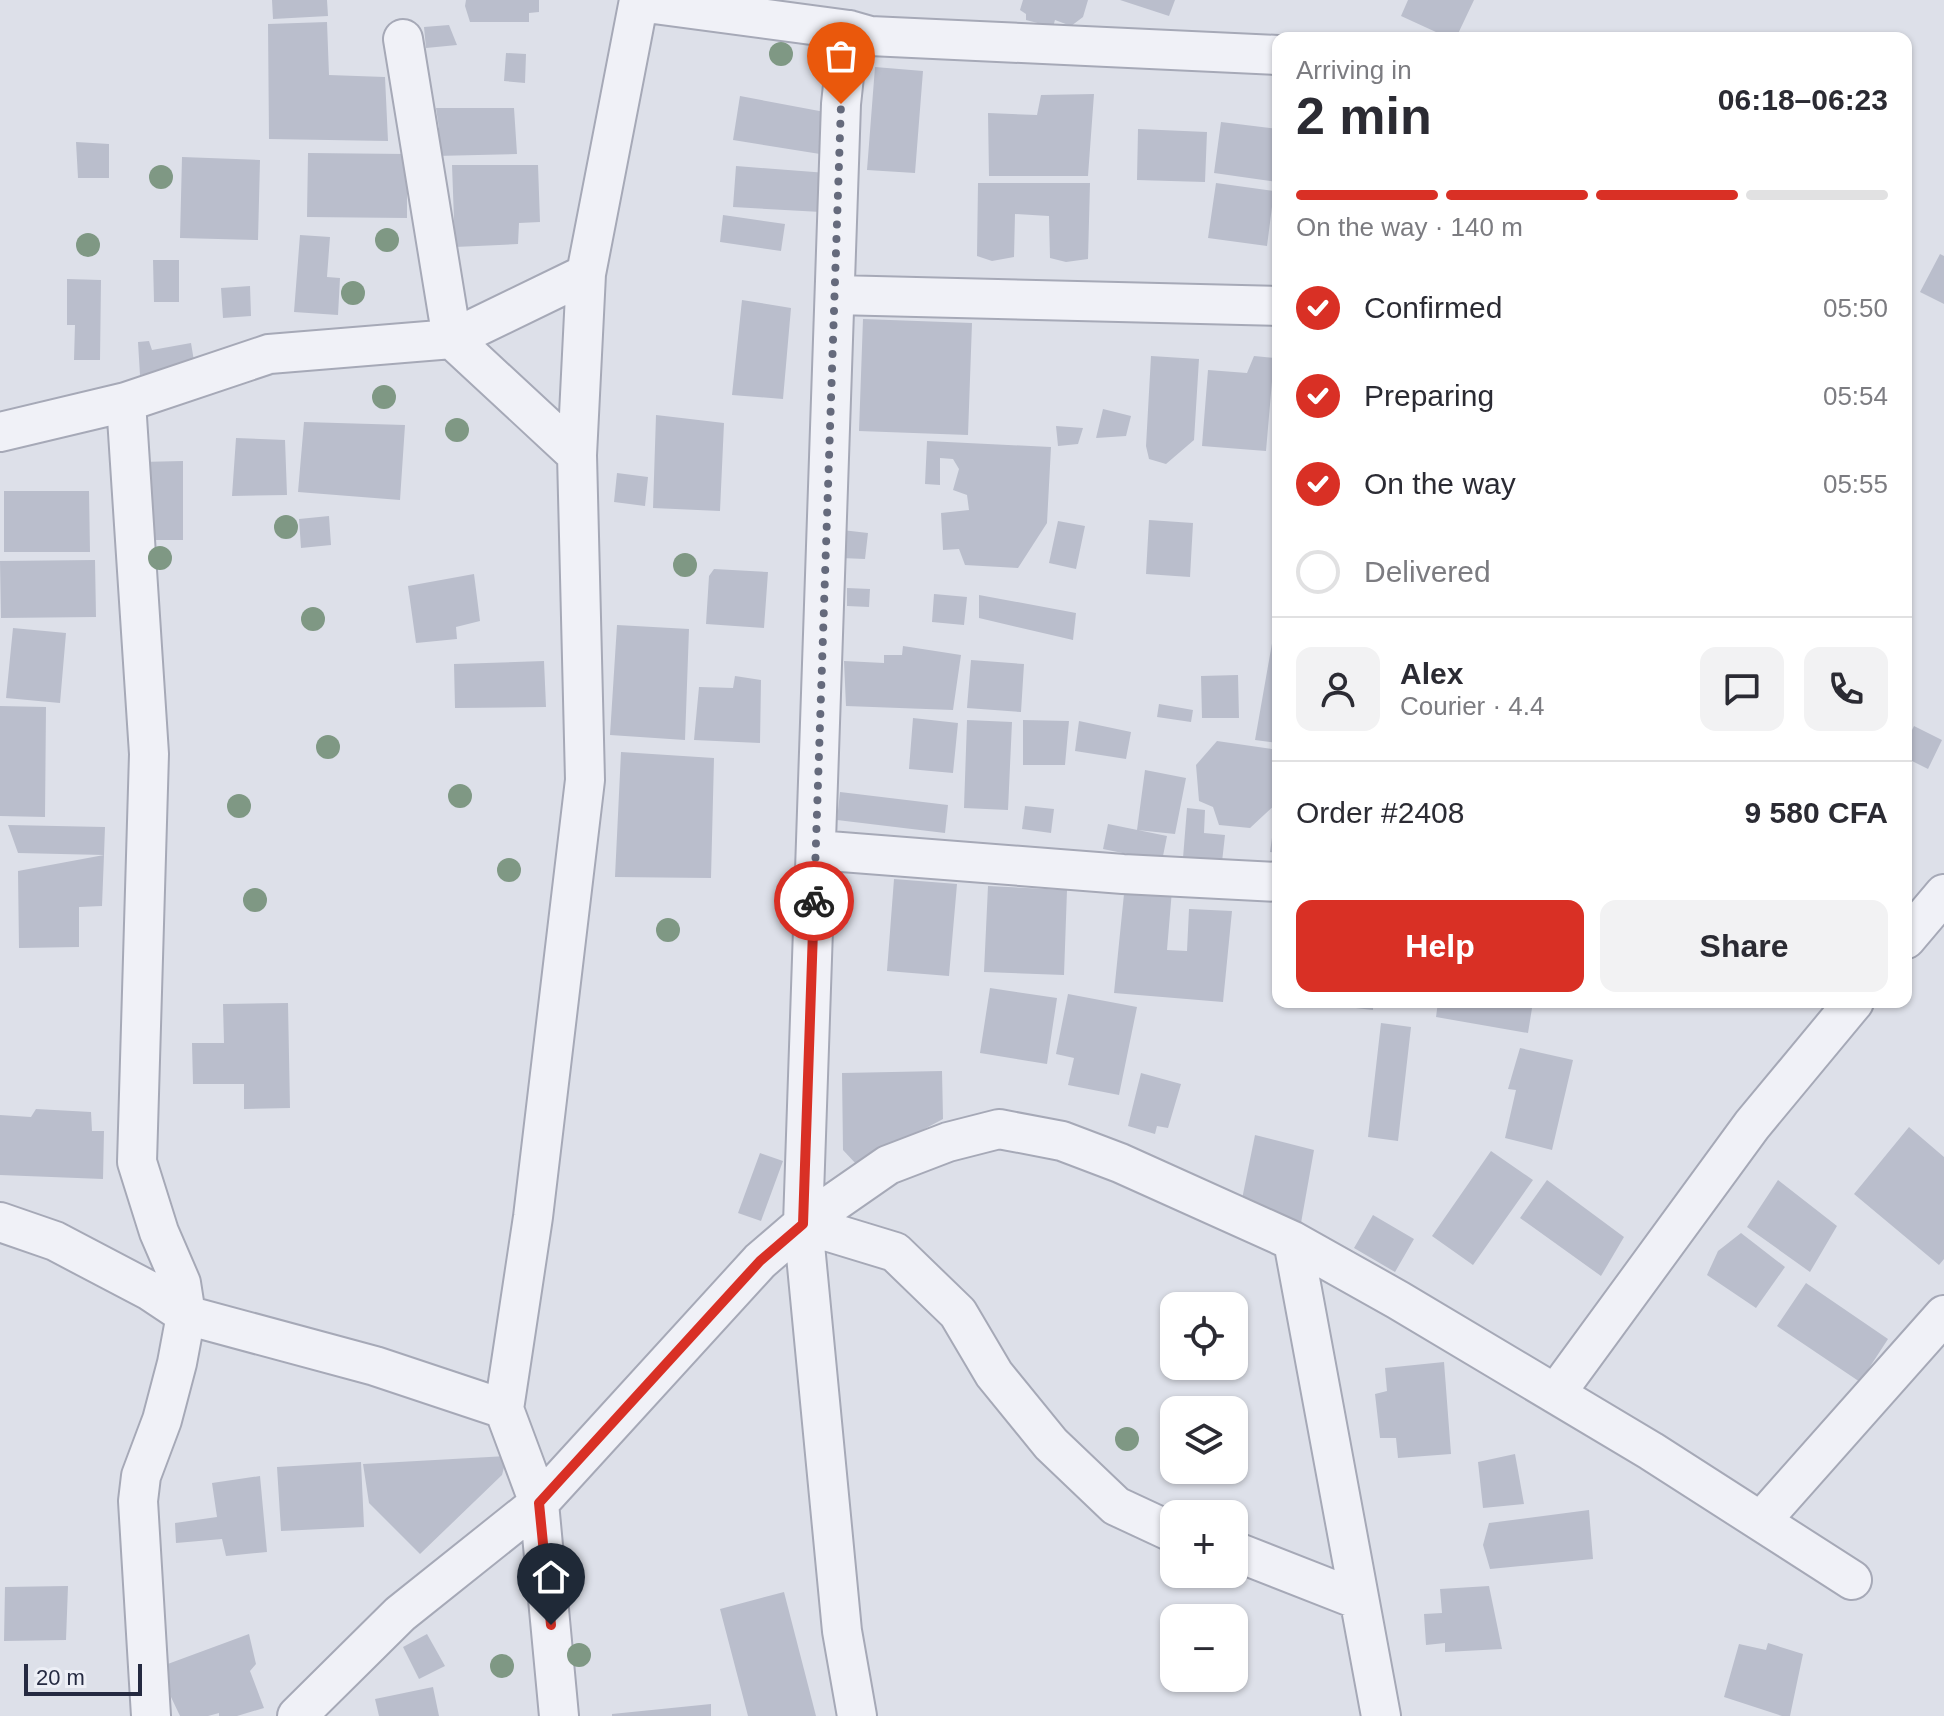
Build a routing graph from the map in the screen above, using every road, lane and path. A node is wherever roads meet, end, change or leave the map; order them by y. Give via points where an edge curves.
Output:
1 (639, 1) edge
2 (849, 30) junction
3 (403, 39) dead end
4 (1272, 55) edge
5 (586, 274) junction
6 (835, 295) junction
7 (1272, 306) edge
8 (452, 339) junction
9 (126, 402) junction
10 (0, 432) edge
11 (577, 455) junction
12 (816, 850) junction
13 (1272, 882) edge
14 (1944, 894) edge
15 (1912, 932) edge
16 (1849, 1008) edge
17 (0, 1222) edge
18 (803, 1224) junction
19 (1293, 1241) junction
20 (186, 1315) junction
21 (1944, 1315) edge
22 (1556, 1393) junction
23 (504, 1409) junction
24 (539, 1503) junction
25 (1761, 1521) junction
26 (1160, 1526) edge
27 (1248, 1556) edge
28 (1852, 1580) dead end
29 (1359, 1600) junction
30 (151, 1716) edge
31 (297, 1716) edge
32 (559, 1716) edge
33 (857, 1716) edge
34 (1381, 1716) edge

1 - 2 street
1 - 5 street
2 - 4 street via 870,36
2 - 6 street via 841,104
3 - 8 street
5 - 8 street
5 - 11 street
6 - 7 street
6 - 12 street
8 - 9 street via 269,354
8 - 11 street
9 - 10 street
9 - 20 street via 149,754 137,1162 181,1283
11 - 23 street via 585,780 533,1217
12 - 13 street
12 - 18 street
14 - 15 street
16 - 22 street via 1752,1125
17 - 20 street via 55,1241
18 - 19 street via 888,1165 999,1129 1062,1141 1120,1163
18 - 24 street via 760,1261
18 - 26 street via 895,1252 958,1313 994,1374 1051,1444 1116,1506
18 - 33 street via 842,1631
19 - 22 street
19 - 29 street
20 - 23 street via 375,1366
20 - 30 street via 138,1501
21 - 25 street
22 - 25 street
23 - 24 street
24 - 31 street via 400,1614
24 - 32 street
25 - 28 street
27 - 29 street
29 - 34 street

